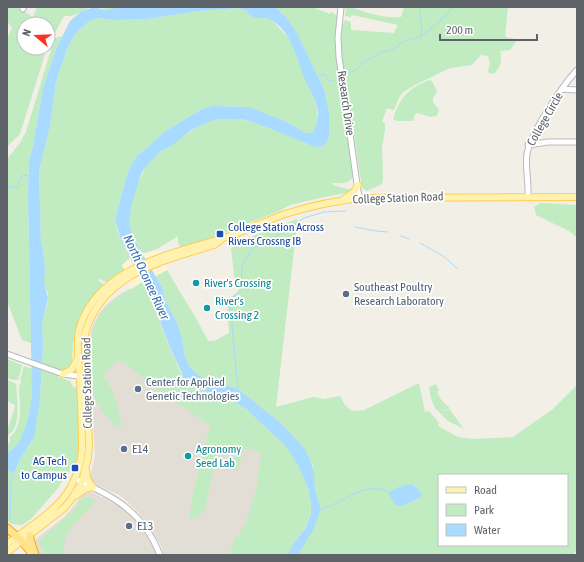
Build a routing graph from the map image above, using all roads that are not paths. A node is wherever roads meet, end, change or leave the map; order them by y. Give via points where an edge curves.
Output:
1 (341, 7) edge
2 (577, 70) edge
3 (562, 90) junction
4 (577, 90) edge
5 (577, 142) edge
6 (528, 145) junction
7 (358, 185) junction
8 (528, 197) junction
9 (577, 197) edge
10 (359, 198) junction
11 (343, 200) junction
12 (125, 276) junction
13 (8, 354) edge
14 (78, 357) junction
15 (63, 374) junction
16 (83, 377) junction
17 (86, 469) junction
18 (79, 480) junction
19 (92, 487) junction
20 (72, 498) junction
21 (7, 528) edge
22 (30, 535) junction
23 (19, 539) junction
24 (7, 544) edge
25 (7, 552) edge
26 (34, 555) edge
27 (160, 555) edge

1 - 7 street, Research Drive via 339,58
2 - 3 street, College Circle
3 - 4 street
3 - 6 street, College Circle
5 - 6 street
6 - 8 street, College Circle
7 - 10 street, Research Drive
7 - 11 main road via 354,192
8 - 9 main road, College Station Road
8 - 10 main road, College Station Road
10 - 11 main road, College Station Road
11 - 12 main road, College Station Road via 295,211 226,237 214,245 162,259
12 - 14 main road, College Station Road via 104,290 87,311 79,333
12 - 16 main road, College Station Road via 96,308 89,322 85,334
13 - 15 street
14 - 15 main road via 72,369
14 - 16 main road, College Station Road
15 - 16 street
16 - 17 main road, College Station Road via 89,445
16 - 18 main road, College Station Road
17 - 18 main road, College Station Road
17 - 19 main road
18 - 19 street
18 - 20 main road, College Station Road
18 - 23 main road, College Station Road via 56,507
19 - 20 main road
19 - 27 street via 131,510 146,527
20 - 22 main road, College Station Road via 63,509
21 - 23 highway
22 - 23 main road, College Station Road
22 - 26 highway
23 - 24 main road, College Station Road
23 - 25 main road, College Station Road
23 - 26 highway

